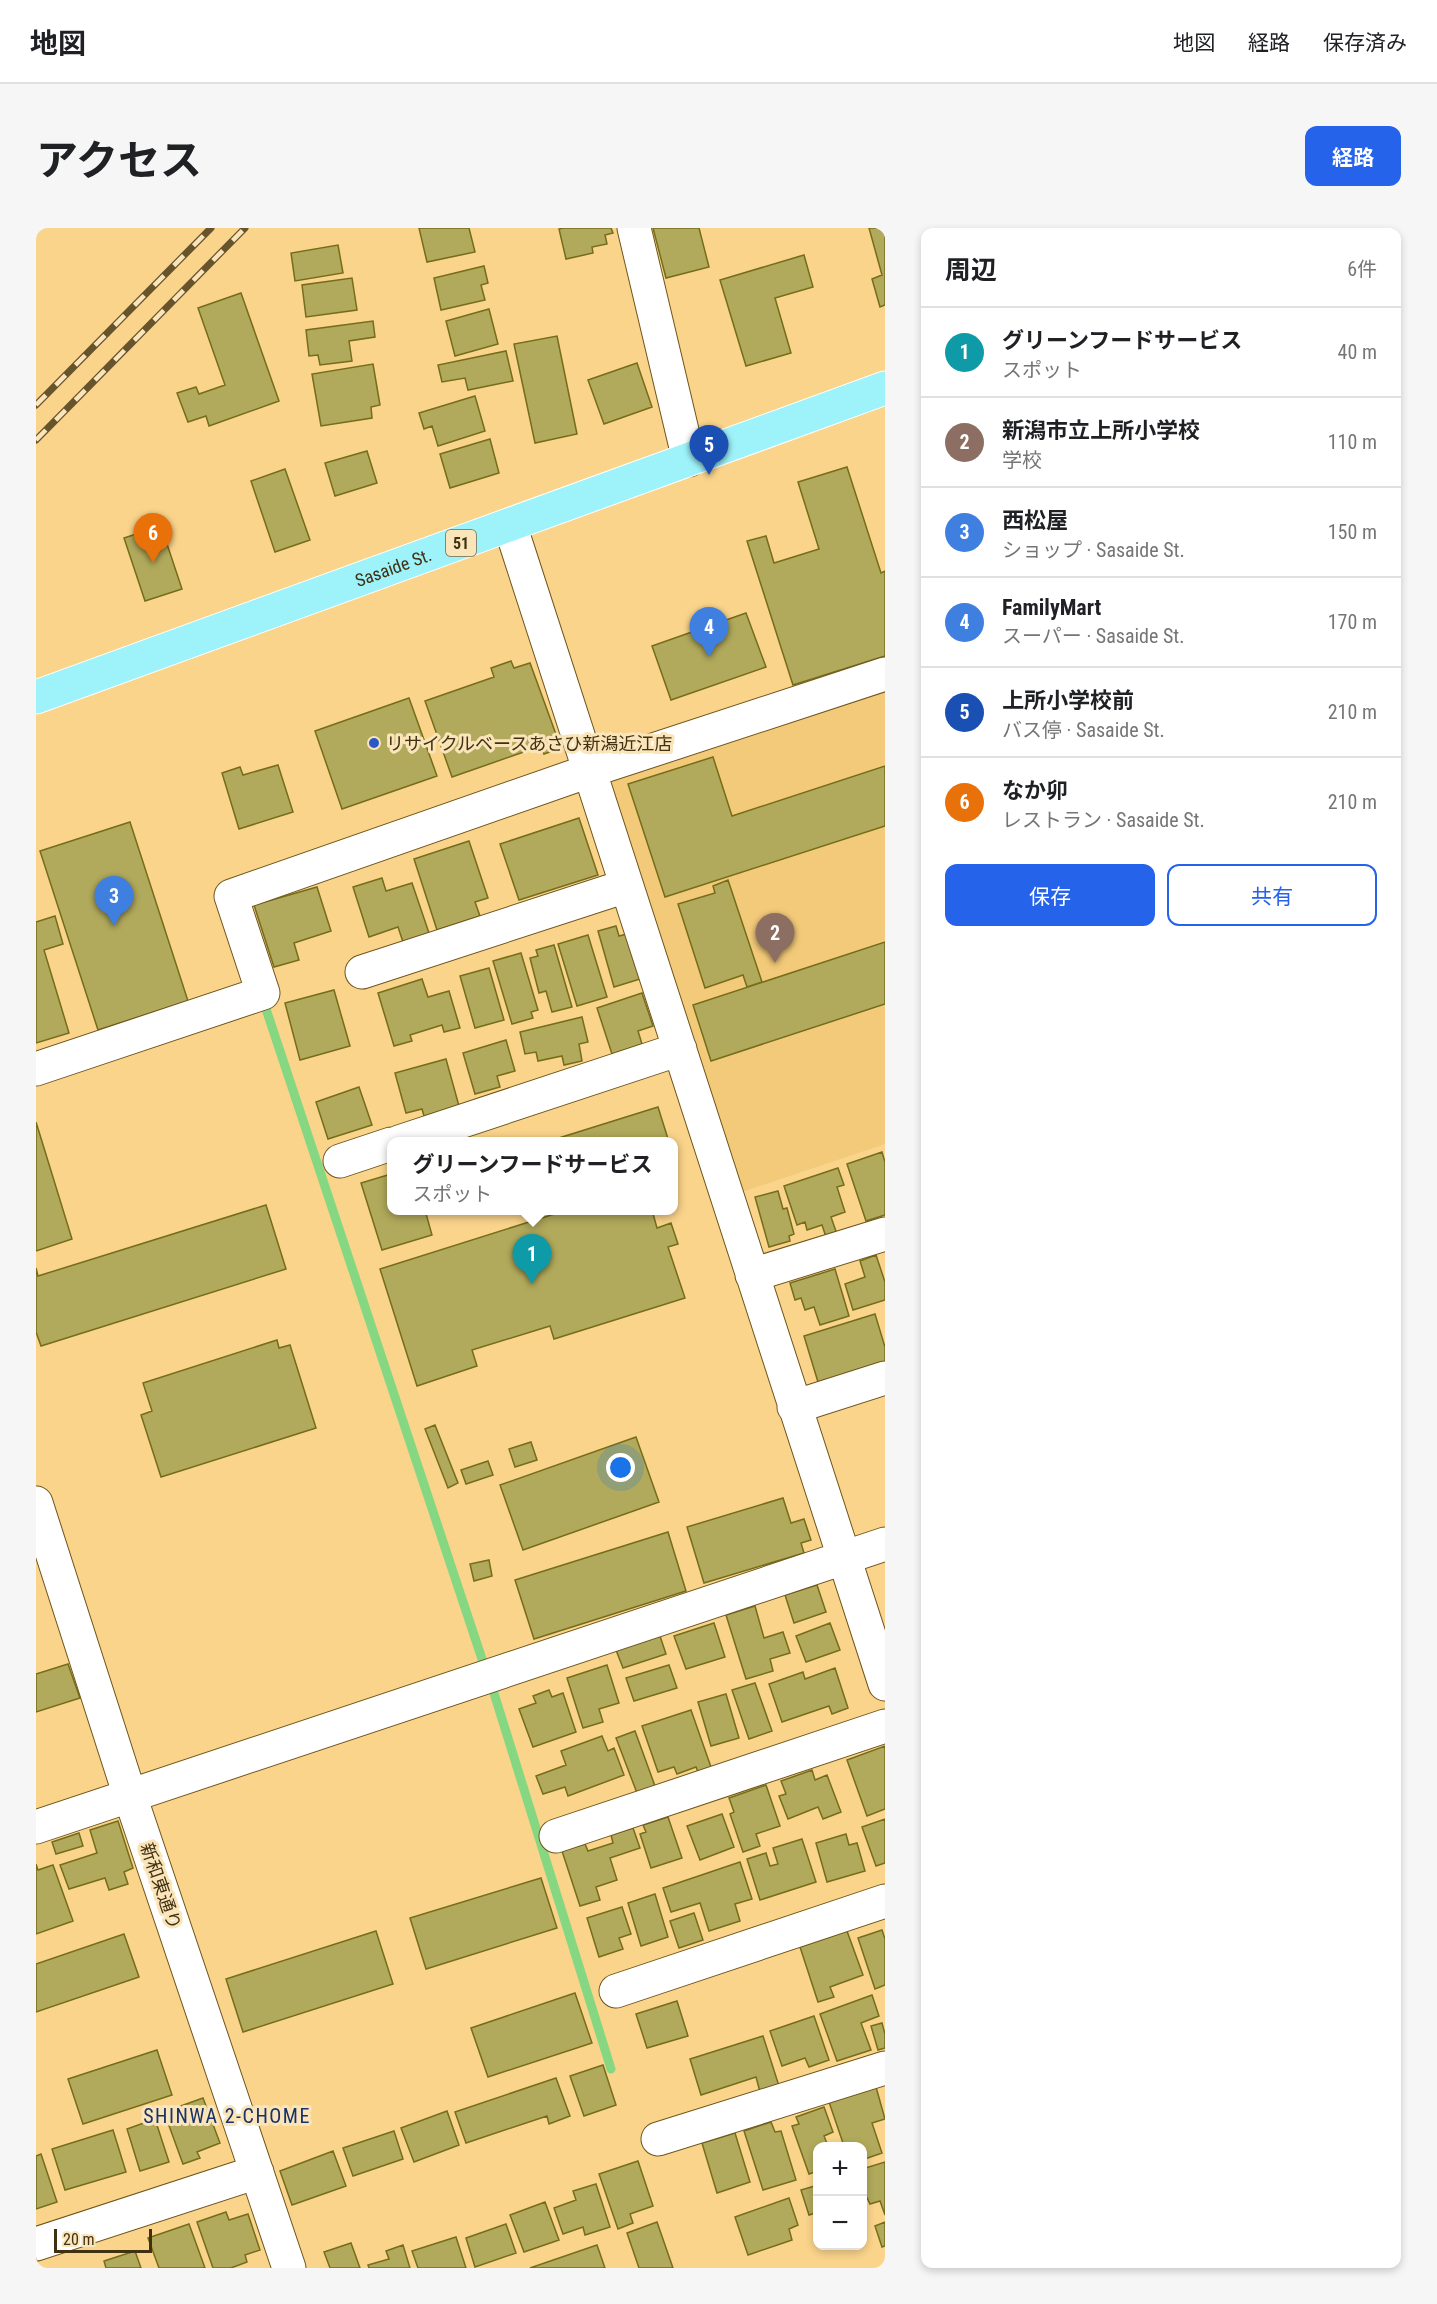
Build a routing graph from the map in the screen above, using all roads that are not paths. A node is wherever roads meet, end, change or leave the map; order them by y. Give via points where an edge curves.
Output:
1 (634, 228) edge
2 (885, 388) edge
3 (689, 460) junction
4 (510, 525) junction
5 (885, 674) edge
6 (36, 697) edge
7 (589, 771) junction
8 (626, 886) junction
9 (362, 972) dead end
10 (680, 1049) junction
11 (36, 1069) edge
12 (414, 1137) edge
13 (387, 1145) edge
14 (340, 1161) dead end
15 (885, 1233) edge
16 (752, 1275) junction
17 (885, 1378) edge
18 (794, 1407) junction
19 (36, 1503) edge
20 (885, 1544) edge
21 (843, 1558) junction
22 (885, 1684) edge
23 (885, 1726) edge
24 (130, 1796) junction
25 (36, 1827) edge
26 (556, 1836) dead end
27 (885, 1901) edge
28 (616, 1991) dead end
29 (885, 2068) edge
30 (658, 2139) dead end
31 (257, 2172) junction
32 (36, 2244) edge
33 (289, 2268) edge

1 - 3 street
2 - 3 main road, Sasaide St. / 51
3 - 4 main road, Sasaide St. / 51
4 - 6 main road, Sasaide St. / 51
4 - 7 street
5 - 7 street
7 - 8 street
7 - 11 street via 231,896 263,993
8 - 9 street
8 - 10 street
10 - 12 street
10 - 16 street
13 - 14 street
15 - 16 street
16 - 18 street
17 - 18 street
18 - 21 street
19 - 24 street, 新和東通り
20 - 21 street
21 - 22 street
21 - 24 street
23 - 26 street
24 - 25 street
24 - 31 street, 新和東通り
27 - 28 street
29 - 30 street
31 - 32 street
31 - 33 street, 新和東通り

